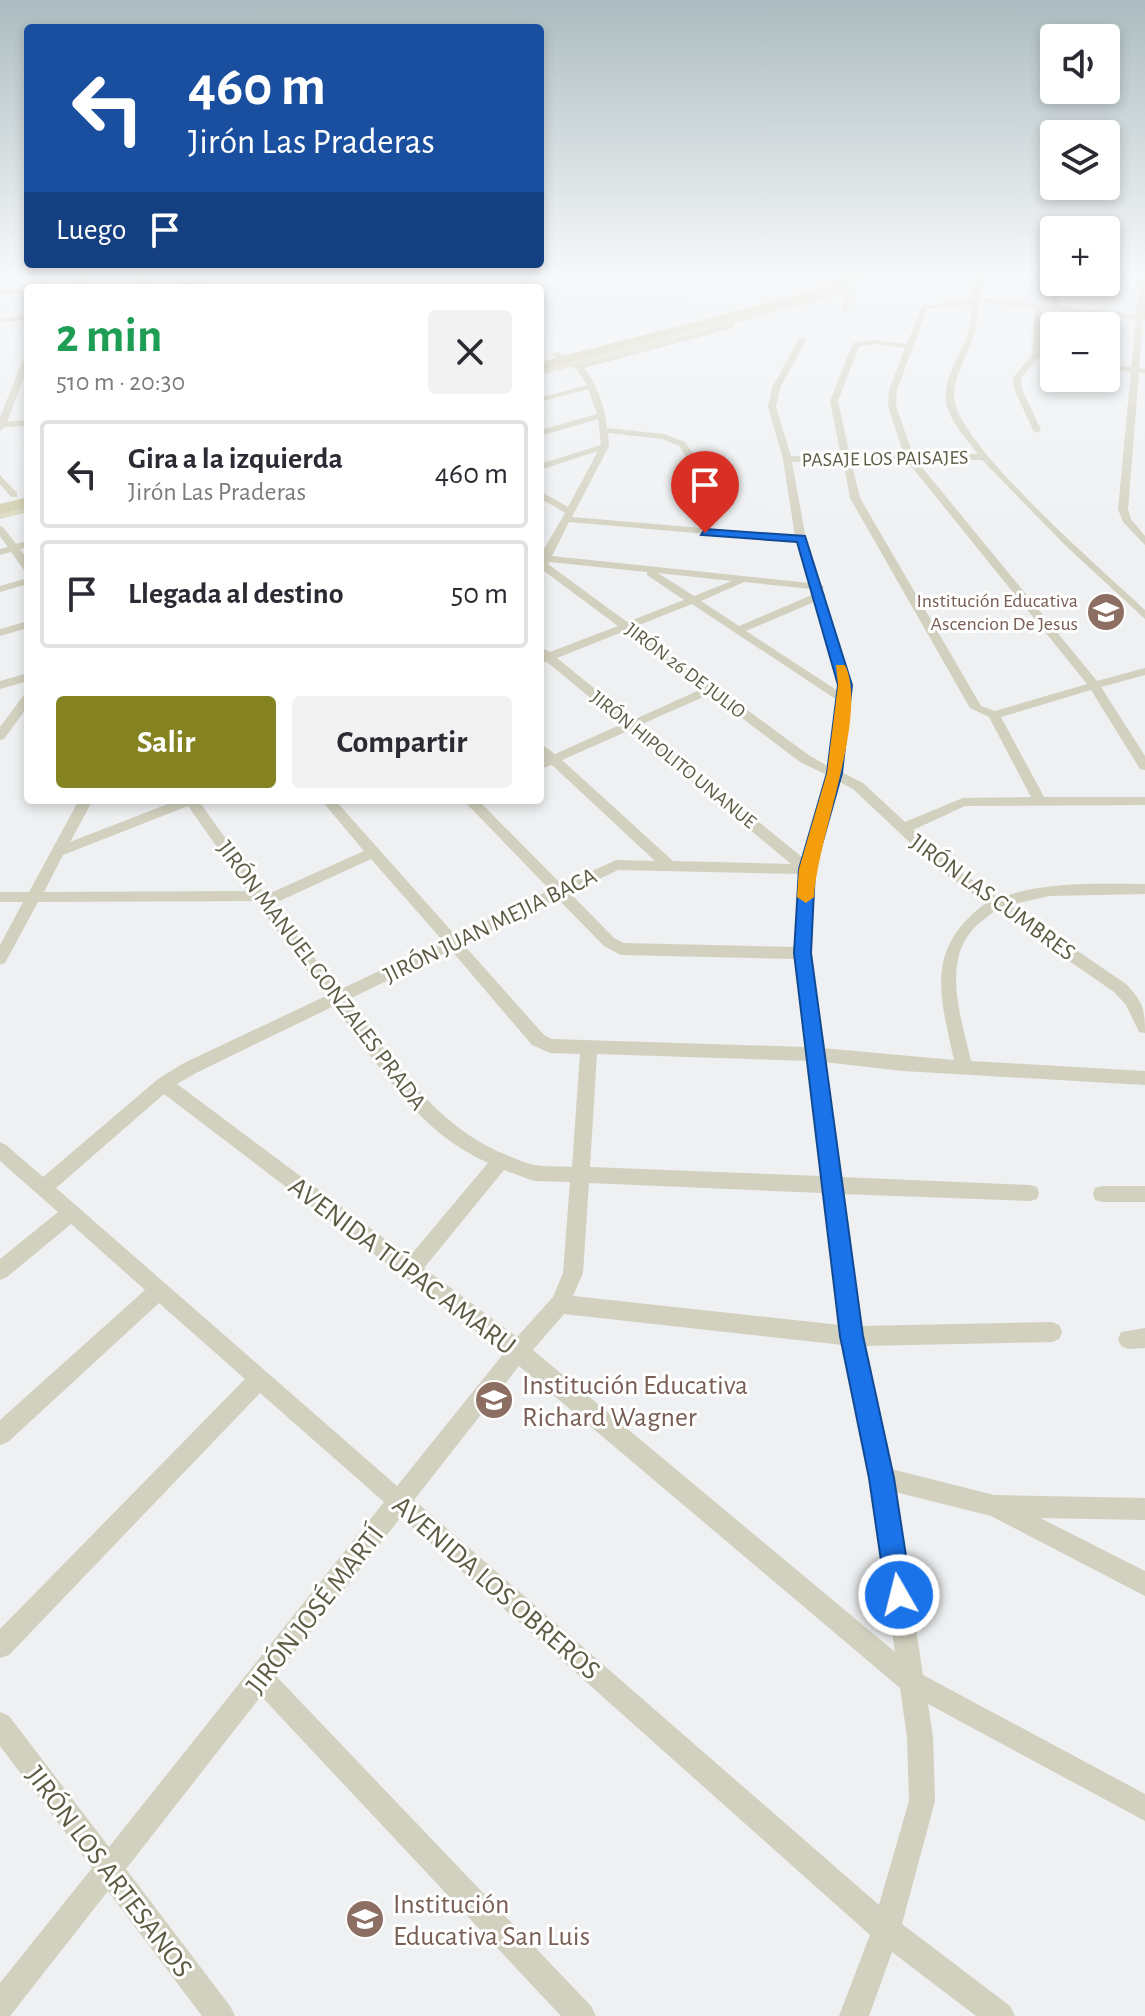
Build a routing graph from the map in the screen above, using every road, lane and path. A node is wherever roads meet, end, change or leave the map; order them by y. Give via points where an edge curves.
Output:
1 (21, 370) edge
2 (577, 370) edge
3 (786, 370) edge
4 (846, 370) edge
5 (900, 370) edge
6 (957, 370) edge
7 (1024, 370) edge
8 (1140, 371) edge
9 (24, 384) edge
10 (13, 385) junction
11 (592, 386) junction
12 (544, 399) edge
13 (602, 415) junction
14 (24, 423) edge
15 (0, 426) edge
16 (603, 430) junction
17 (1037, 430) dead end
18 (544, 432) edge
19 (605, 446) junction
20 (983, 457) junction
21 (787, 459) junction
22 (910, 459) junction
23 (846, 460) junction
24 (544, 466) edge
25 (0, 478) edge
26 (544, 497) edge
27 (717, 497) dead end
28 (20, 499) edge
29 (0, 512) edge
30 (567, 516) junction
31 (0, 529) edge
32 (801, 539) junction
33 (1145, 542) edge
34 (24, 545) edge
35 (14, 548) junction
36 (0, 552) edge
37 (544, 559) edge
38 (24, 562) edge
39 (544, 563) edge
40 (544, 564) edge
41 (646, 569) junction
42 (744, 581) junction
43 (24, 582) edge
44 (0, 589) edge
45 (820, 591) junction
46 (693, 601) junction
47 (1145, 616) edge
48 (24, 625) edge
49 (628, 626) junction
50 (738, 630) junction
51 (0, 633) edge
52 (544, 656) edge
53 (544, 657) edge
54 (1145, 671) edge
55 (24, 678) edge
56 (0, 685) edge
57 (1095, 687) junction
58 (712, 689) junction
59 (843, 699) junction
60 (24, 703) edge
61 (990, 714) junction
62 (631, 725) junction
63 (0, 736) edge
64 (547, 762) edge
65 (1145, 766) edge
66 (834, 773) junction
67 (1145, 801) edge
68 (1040, 802) junction
69 (84, 804) edge
70 (180, 804) edge
71 (193, 804) edge
72 (332, 804) edge
73 (474, 804) edge
74 (902, 829) junction
75 (58, 852) junction
76 (374, 852) junction
77 (670, 867) junction
78 (807, 869) junction
79 (1145, 889) edge
80 (559, 891) junction
81 (0, 897) edge
82 (34, 897) junction
83 (261, 899) junction
84 (996, 903) junction
85 (453, 942) junction
86 (802, 953) junction
87 (0, 959) edge
88 (337, 999) junction
89 (1145, 1027) edge
90 (589, 1050) junction
91 (812, 1054) junction
92 (964, 1067) junction
93 (1145, 1078) edge
94 (164, 1084) junction
95 (0, 1150) edge
96 (500, 1162) junction
97 (580, 1174) junction
98 (831, 1186) junction
99 (43, 1188) junction
100 (1030, 1193) dead end
101 (1102, 1194) dead end
102 (1145, 1194) edge
103 (71, 1213) junction
104 (410, 1270) junction
105 (0, 1271) edge
106 (159, 1290) junction
107 (560, 1304) junction
108 (1052, 1332) dead end
109 (851, 1336) junction
110 (518, 1351) junction
111 (260, 1378) junction
112 (0, 1434) edge
113 (882, 1478) junction
114 (399, 1501) junction
115 (994, 1506) junction
116 (1145, 1509) edge
117 (1145, 1584) edge
118 (0, 1646) edge
119 (260, 1677) junction
120 (912, 1682) junction
121 (0, 1725) edge
122 (1145, 1808) edge
123 (108, 1869) junction
124 (886, 1930) junction
125 (0, 2006) edge
126 (220, 2016) edge
127 (581, 2016) edge
128 (854, 2016) edge
129 (1000, 2016) edge

1 - 10 street
2 - 11 street
3 - 21 street via 772,407
4 - 23 street via 834,401
5 - 22 street via 892,406
6 - 20 street via 951,406
7 - 17 street via 1017,378 1018,389
8 - 33 street via 1123,509
9 - 10 street
10 - 15 street
11 - 12 street
11 - 13 street
13 - 16 street
13 - 18 street
14 - 15 street
16 - 19 street
16 - 27 street via 682,444
19 - 24 street
19 - 30 street
20 - 22 street, PASAJE LOS PAISAJES
20 - 47 street
21 - 23 street, PASAJE LOS PAISAJES
21 - 32 street
22 - 23 street, PASAJE LOS PAISAJES
22 - 57 street
23 - 61 street via 855,498 976,708
25 - 28 street
26 - 30 street
28 - 29 main road
30 - 32 street
30 - 37 street
31 - 35 street
32 - 45 street
34 - 35 street
35 - 36 street
35 - 38 street
39 - 41 street
40 - 49 street, JIRÓN 26 DE JULIO
41 - 42 street
41 - 46 street
42 - 45 street
42 - 46 street
43 - 44 street
45 - 50 street
45 - 59 street via 845,685
46 - 49 street
46 - 50 street
48 - 51 street
49 - 52 street
49 - 58 street, JIRÓN 26 DE JULIO
50 - 59 street
53 - 62 street, JIRÓN HIPOLITO UNANUE
54 - 57 street
55 - 56 street
57 - 61 street
57 - 65 street
58 - 62 street
58 - 66 street, JIRÓN 26 DE JULIO via 805,759
59 - 66 street
60 - 63 street
61 - 68 street
62 - 64 street
62 - 78 street, JIRÓN HIPOLITO UNANUE
64 - 77 street
66 - 74 street, JIRÓN LAS CUMBRES via 858,786
66 - 78 street
67 - 68 street
68 - 74 street via 963,802
69 - 75 street
70 - 75 street
71 - 83 street, JIRÓN MANUEL GONZALES PRADA
72 - 76 street
73 - 80 street
74 - 84 street, JIRÓN LAS CUMBRES
75 - 82 street
76 - 83 street
76 - 85 street
77 - 78 street, JIRÓN JUAN MEJIA BACA
77 - 80 street, JIRÓN JUAN MEJIA BACA via 616,865
78 - 86 street
79 - 84 street via 1025,893
80 - 85 street, JIRÓN JUAN MEJIA BACA
80 - 86 street via 621,949
81 - 82 street
82 - 83 street
82 - 87 street
83 - 88 street, JIRÓN MANUEL GONZALES PRADA
84 - 89 street, JIRÓN LAS CUMBRES via 1120,988
84 - 92 street via 955,939 948,985
85 - 88 street, JIRÓN JUAN MEJIA BACA
85 - 90 street via 538,1040 561,1049
86 - 91 street
88 - 94 street, JIRÓN JUAN MEJIA BACA
88 - 96 street, JIRÓN MANUEL GONZALES PRADA via 420,1107 452,1137
90 - 91 street
90 - 97 street, JIRÓN JOSÉ MARTÍ
91 - 92 street
91 - 98 street
92 - 93 street
94 - 99 street, JIRÓN JUAN MEJIA BACA
94 - 104 street, AVENIDA TÚPAC AMARU
95 - 99 street, AVENIDA LOS OBREROS
96 - 97 street, JIRÓN MANUEL GONZALES PRADA via 534,1173
96 - 104 street
97 - 98 street, JIRÓN MANUEL GONZALES PRADA
97 - 107 street, JIRÓN JOSÉ MARTÍ via 573,1273
98 - 100 street, JIRÓN MANUEL GONZALES PRADA
98 - 109 street
99 - 103 street, AVENIDA LOS OBREROS
101 - 102 street
103 - 105 street
103 - 106 street, AVENIDA LOS OBREROS
104 - 110 street, AVENIDA TÚPAC AMARU
106 - 111 street, AVENIDA LOS OBREROS
106 - 112 street
107 - 109 street
107 - 110 street, JIRÓN JOSÉ MARTÍ
108 - 109 street
109 - 113 street
110 - 114 street, JIRÓN JOSÉ MARTÍ
110 - 120 street, AVENIDA TÚPAC AMARU
111 - 114 street, AVENIDA LOS OBREROS
111 - 118 street
113 - 115 street
113 - 120 street
114 - 119 street, JIRÓN JOSÉ MARTÍ
114 - 124 street, AVENIDA LOS OBREROS
115 - 116 street
115 - 117 street
119 - 123 street, JIRÓN JOSÉ MARTÍ
119 - 127 street
120 - 122 street, AVENIDA TÚPAC AMARU
120 - 124 street via 922,1801
121 - 123 street, JIRÓN LOS ARTESANOS
123 - 125 street, JIRÓN JOSÉ MARTÍ
123 - 126 street, JIRÓN LOS ARTESANOS
124 - 128 street
124 - 129 street, AVENIDA LOS OBREROS

